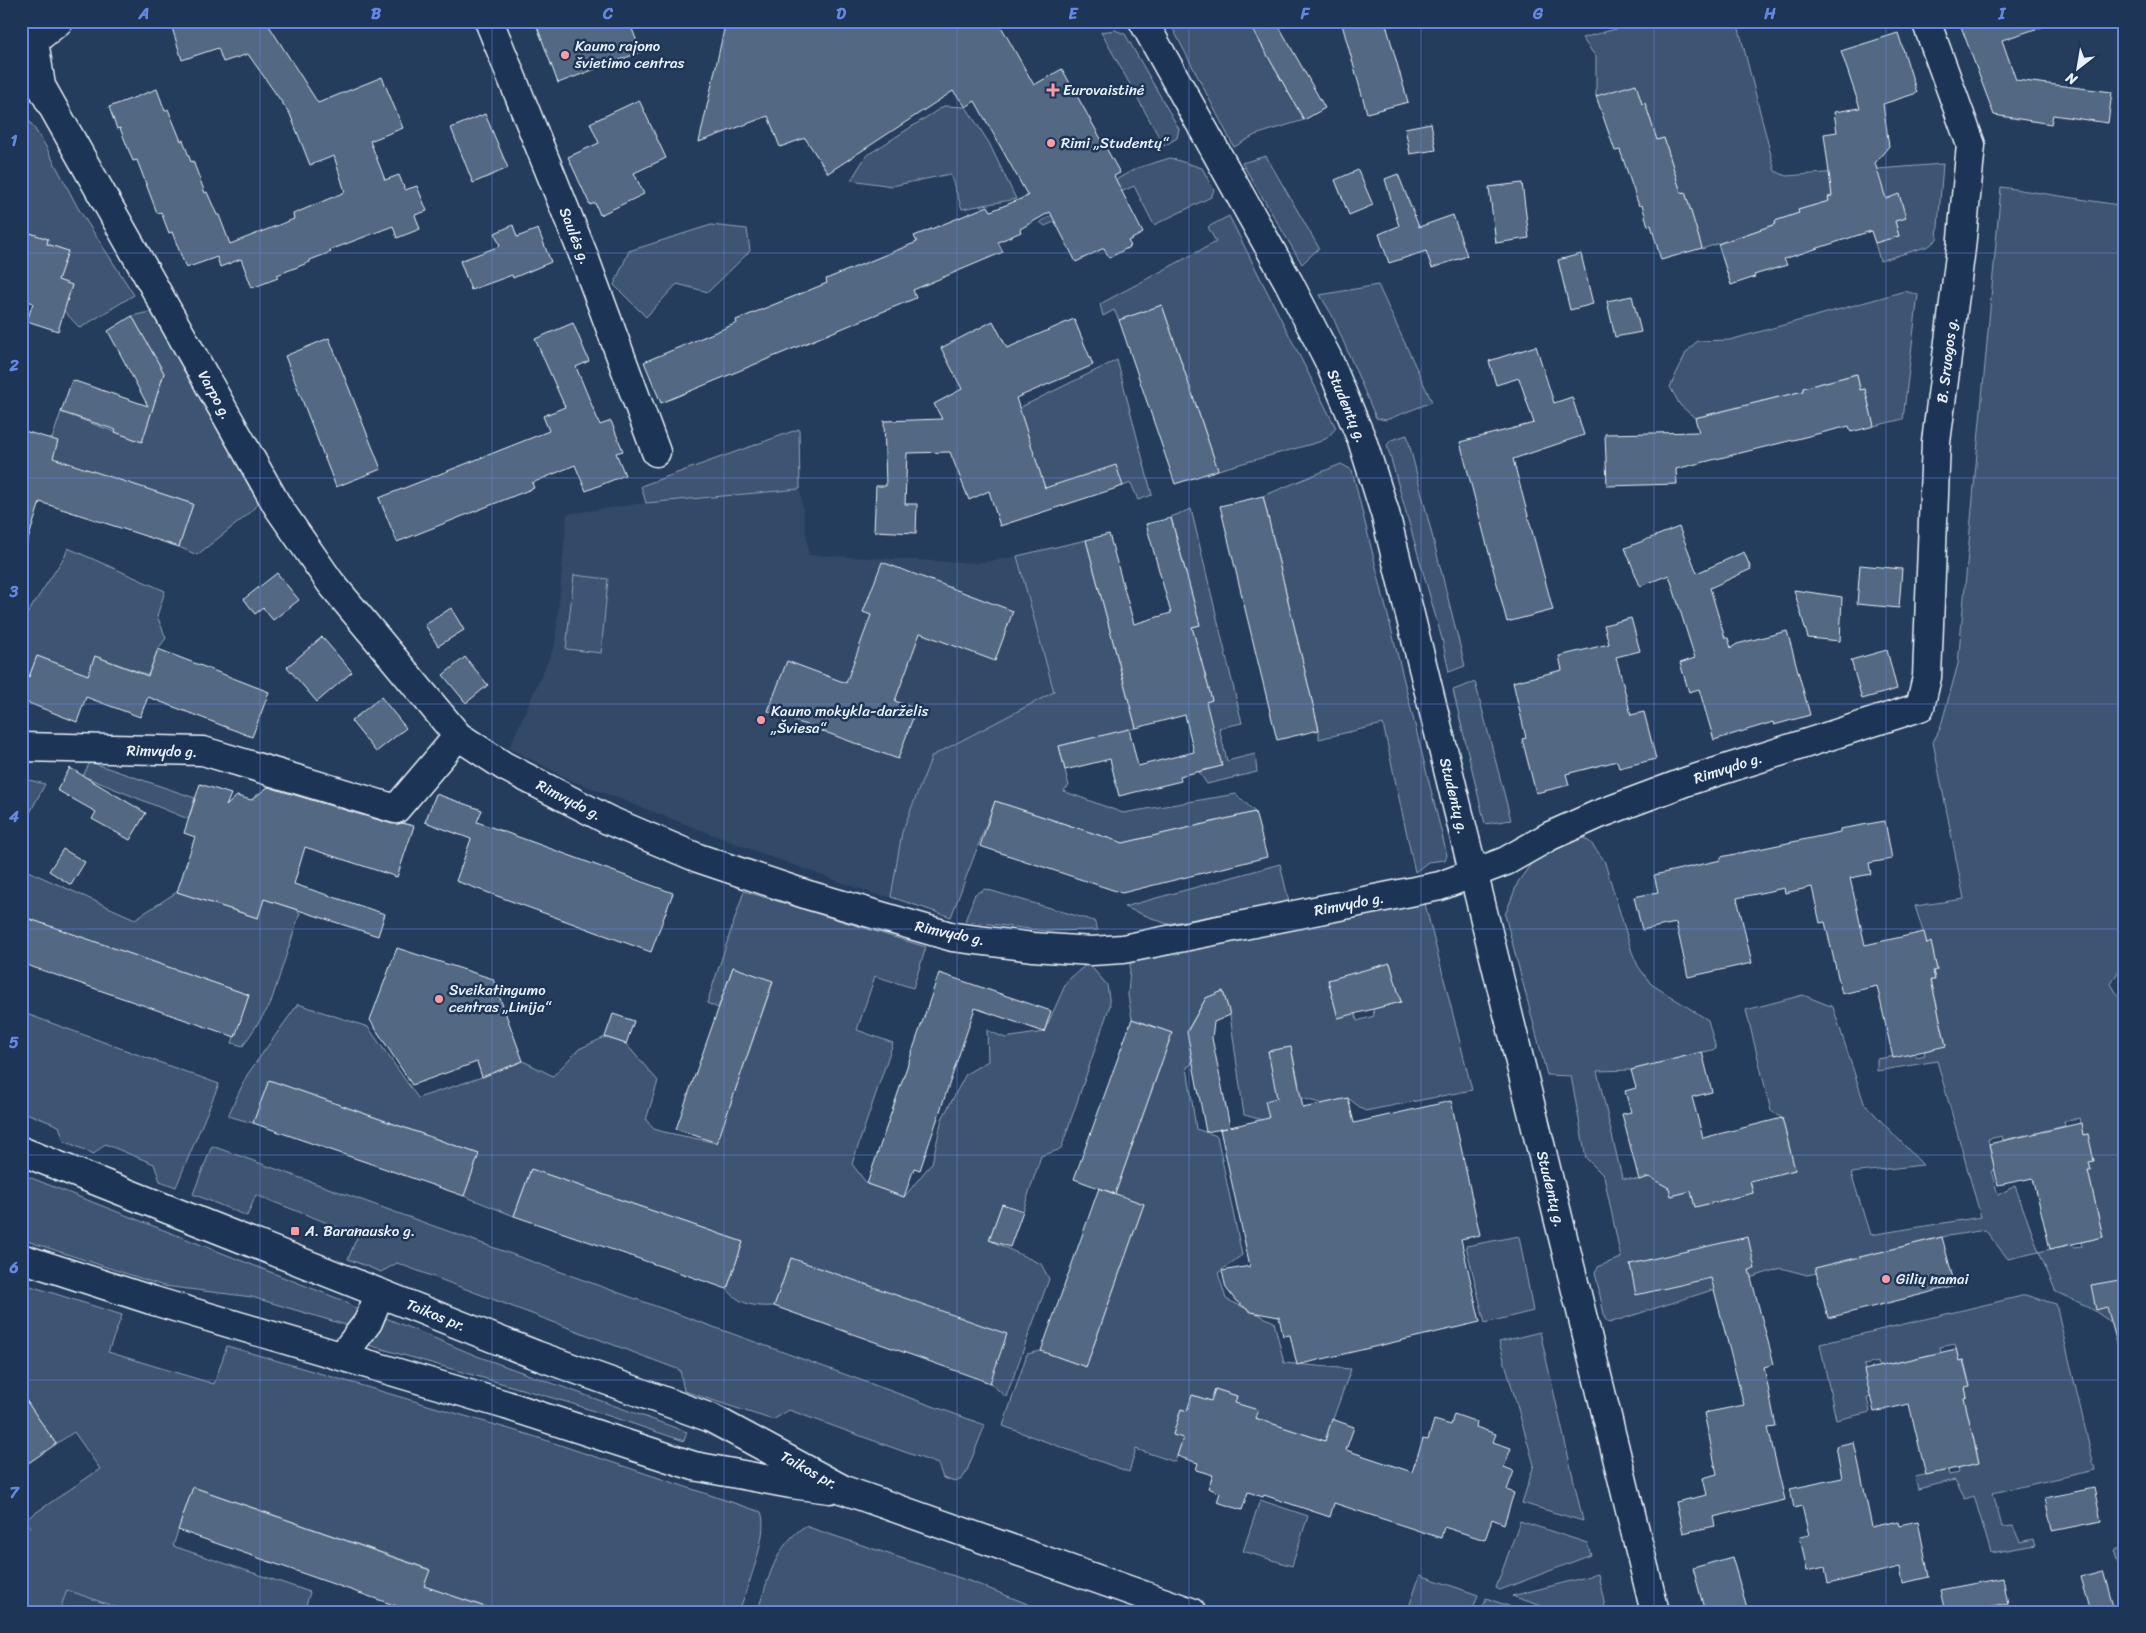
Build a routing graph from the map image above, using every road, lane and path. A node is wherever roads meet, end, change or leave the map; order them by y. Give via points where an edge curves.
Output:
1 (59, 21) edge
2 (489, 21) edge
3 (1143, 21) edge
4 (1926, 21) edge
5 (29, 40) edge
6 (656, 452) dead end
7 (1920, 707) joint
8 (458, 736) junction
9 (21, 747) edge
10 (1473, 873) junction
11 (21, 1150) edge
12 (21, 1258) edge
13 (380, 1293) junction
14 (342, 1356) junction
15 (844, 1490) junction
16 (1191, 1612) edge
17 (1655, 1612) edge

1 - 5 street
2 - 6 street, Saulės g. via 582,254
3 - 10 street, Studentų g. via 1289,283 1328,359 1362,440 1385,513
4 - 7 street, B. Sruogos g. via 1971,145 1936,442 1927,677
5 - 8 street, Varpo g. via 41,86 278,507 330,582
7 - 10 street, Rimvydo g. via 1688,781 1598,815 1550,836 1506,861
8 - 9 street, Rimvydo g. via 396,809 203,751
8 - 10 street, Rimvydo g. via 504,766 608,820 698,858 808,896 953,937 1033,947 1091,951 1123,949 1440,886
10 - 17 street, Studentų g.
11 - 13 street, Taikos pr.
12 - 14 street, Taikos pr.
13 - 14 street via 368,1322
13 - 15 street, Taikos pr. via 536,1355 711,1418
14 - 15 street, Taikos pr. via 694,1466
15 - 16 street, Taikos pr.

